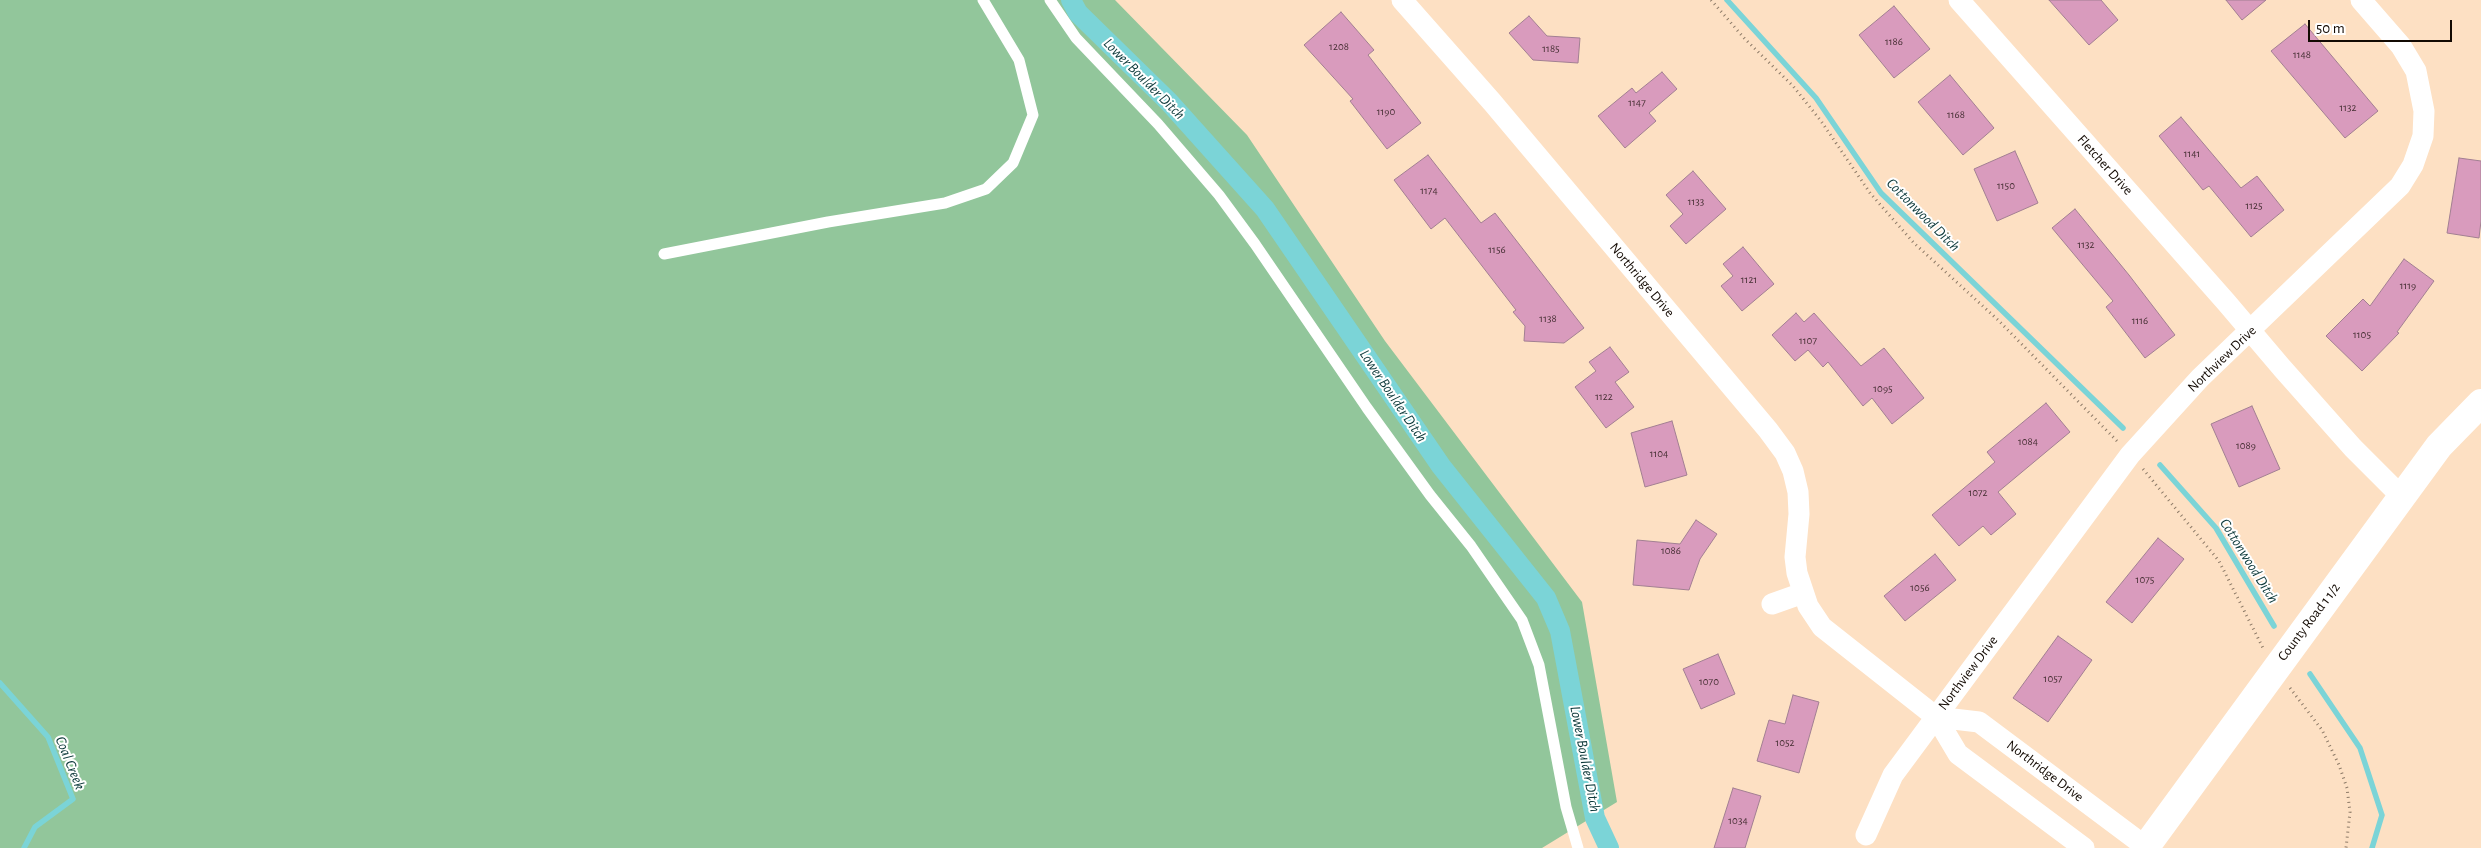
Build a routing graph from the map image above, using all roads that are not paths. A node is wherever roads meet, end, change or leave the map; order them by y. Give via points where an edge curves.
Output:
1 (983, 0) edge
2 (1050, 0) edge
3 (1402, 0) edge
4 (1959, 0) edge
5 (2361, 0) edge
6 (664, 254) dead end
7 (2250, 330) junction
8 (2481, 403) edge
9 (2402, 498) junction
10 (1802, 593) junction
11 (1772, 604) dead end
12 (1936, 717) junction
13 (1866, 835) dead end
14 (2146, 847) edge
15 (1578, 848) edge
16 (2084, 848) edge

1 - 6 lane via 1019,60 1033,115 1013,162 986,189 945,203
2 - 15 lane via 1076,38 1158,124 1219,195 1367,408 1471,546 1522,620 1539,665 1566,807
3 - 10 street, Northridge Drive via 1785,453 1798,492 1795,557
4 - 7 street, Fletcher Drive
5 - 7 street, Northview Drive via 2401,46 2416,71 2424,111 2423,136 2418,152 2400,186
7 - 9 street, Fletcher Drive via 2353,448
7 - 12 street, Northview Drive via 2130,454
8 - 9 street, County Road 1 1/2 via 2439,446
9 - 14 street, County Road 1 1/2
10 - 11 street
10 - 12 street, Northridge Drive via 1829,634
12 - 13 street, Northview Drive via 1893,775
12 - 14 street, Northridge Drive via 1979,722
12 - 16 street, Northridge Drive via 1958,754

